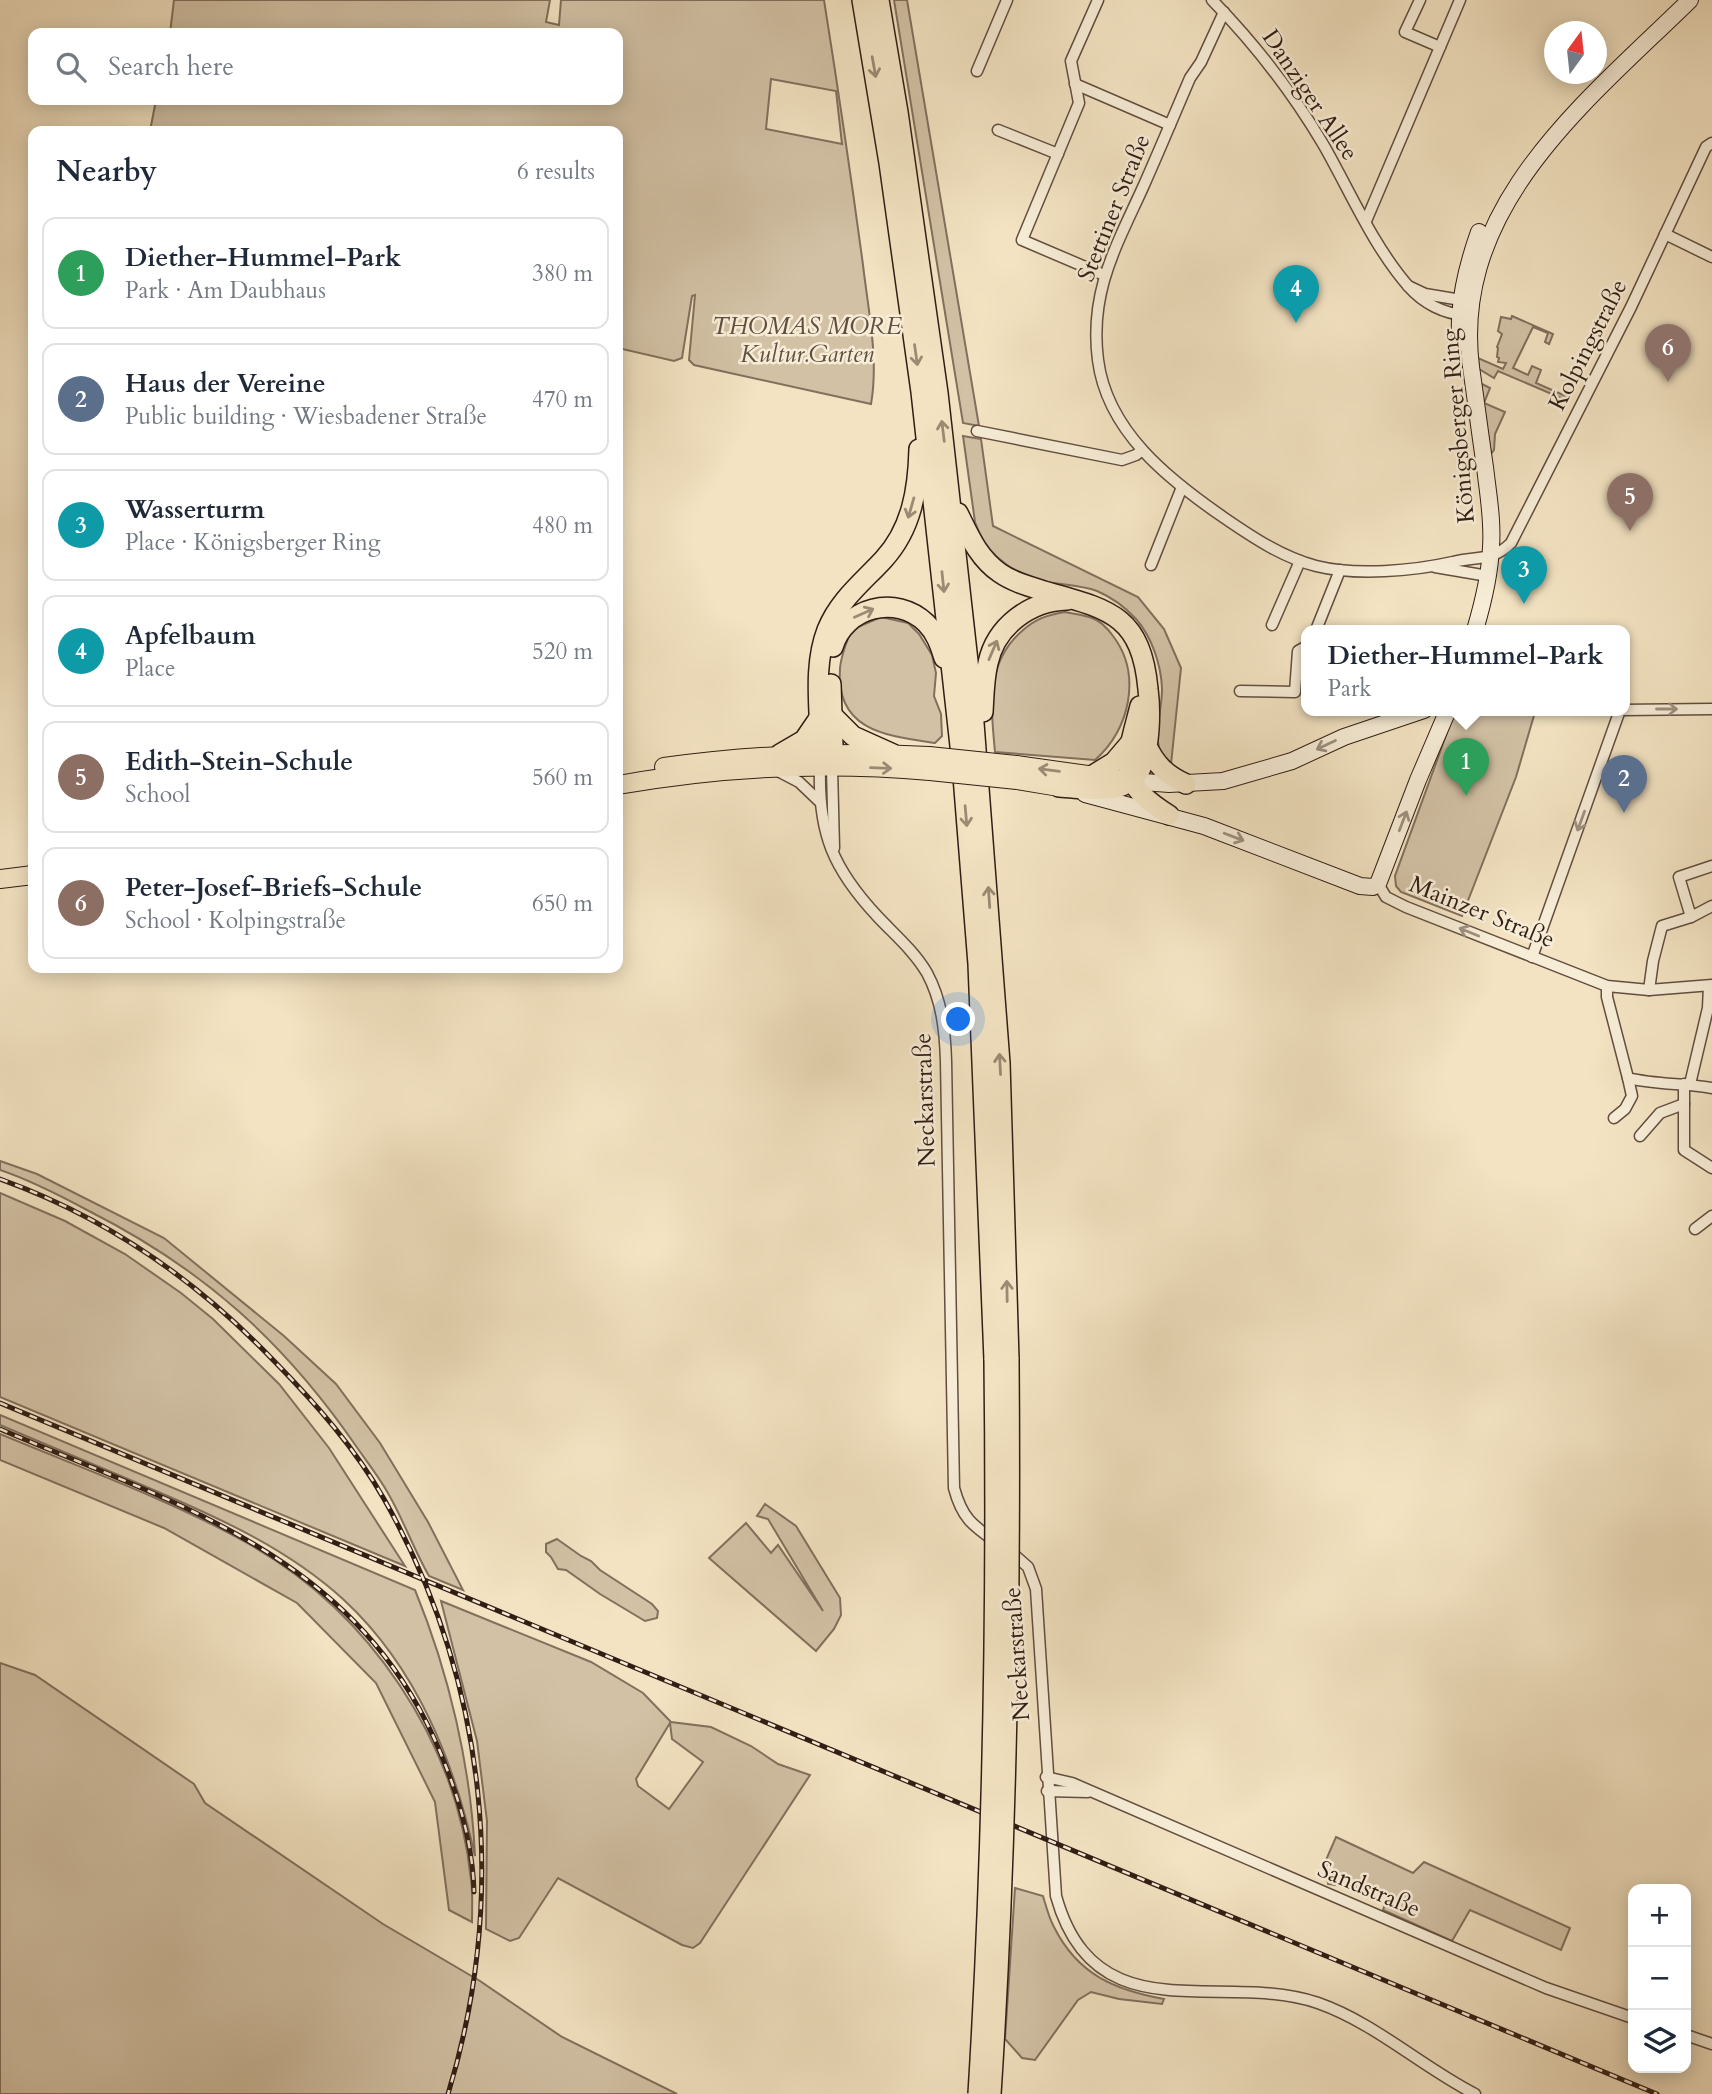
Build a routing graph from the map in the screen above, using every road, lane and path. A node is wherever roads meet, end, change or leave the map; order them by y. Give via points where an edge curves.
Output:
1 (862, 0) edge
2 (879, 0) edge
3 (1007, 0) edge
4 (1098, 0) edge
5 (1212, 0) edge
6 (1420, 0) edge
7 (1460, 0) edge
8 (1676, 0) edge
9 (1689, 0) edge
10 (1224, 12) junction
11 (1440, 47) junction
12 (977, 71) dead end
13 (1075, 84) junction
14 (1170, 125) junction
15 (998, 130) dead end
16 (1712, 143) edge
17 (1058, 154) junction
18 (1366, 221) junction
19 (1665, 234) junction
20 (1712, 257) edge
21 (1104, 275) junction
22 (1464, 310) junction
23 (921, 392) junction
24 (977, 431) dead end
25 (1142, 450) junction
26 (1182, 487) junction
27 (951, 499) junction
28 (1485, 557) junction
29 (1300, 561) junction
30 (1151, 565) dead end
31 (1432, 567) junction
32 (1340, 570) junction
33 (1483, 575) junction
34 (1083, 602) junction
35 (1272, 625) dead end
36 (1318, 625) edge
37 (1468, 625) edge
38 (1476, 625) edge
39 (1301, 649) edge
40 (1240, 691) dead end
41 (955, 699) junction
42 (1712, 709) edge
43 (1630, 710) edge
44 (1407, 716) edge
45 (1424, 716) edge
46 (1445, 716) edge
47 (1619, 716) edge
48 (826, 717) junction
49 (1434, 742) junction
50 (1139, 743) junction
51 (893, 754) junction
52 (826, 760) junction
53 (777, 762) junction
54 (929, 763) junction
55 (979, 765) junction
56 (623, 772) edge
57 (1016, 773) junction
58 (1093, 775) junction
59 (1131, 781) junction
60 (623, 784) edge
61 (1186, 784) junction
62 (1059, 787) junction
63 (820, 802) junction
64 (1169, 815) junction
65 (837, 861) junction
66 (1712, 866) edge
67 (28, 876) edge
68 (0, 879) edge
69 (1378, 884) junction
70 (1712, 906) edge
71 (1691, 917) junction
72 (1532, 957) junction
73 (1607, 986) junction
74 (1711, 986) edge
75 (1648, 990) junction
76 (1628, 1078) junction
77 (1687, 1084) junction
78 (1712, 1088) edge
79 (1684, 1104) junction
80 (1614, 1118) dead end
81 (1640, 1136) dead end
82 (1712, 1168) edge
83 (1712, 1216) edge
84 (1695, 1229) dead end
85 (1001, 1360) junction
86 (1046, 1777) junction
87 (1047, 1791) junction
88 (1090, 1792) junction
89 (1628, 2016) edge
90 (1691, 2037) edge
91 (1712, 2044) edge
92 (978, 2094) edge
93 (991, 2094) edge
94 (1475, 2094) edge

1 -> 23 highway
27 -> 2 highway
3 - 12 street
4 - 13 street via 1071,61
5 - 10 street, Danziger Allee
6 - 11 street via 1405,32
7 - 11 street, Danziger Allee
8 - 22 main road, Königsberger Ring via 1555,120 1517,167 1482,224 1466,271
9 - 22 main road, Königsberger Ring via 1532,161 1493,227
10 - 14 street, Stettiner Straße
10 - 18 street, Danziger Allee via 1287,90
11 - 18 street, Danziger Allee
13 - 14 street
13 - 17 street via 1079,103
14 - 21 street, Stettiner Straße
15 - 17 street
16 - 19 street, Kolpingstraße
17 - 21 street via 1022,240
18 - 22 street, Danziger Allee via 1408,286
19 - 20 street
19 - 28 street, Kolpingstraße via 1516,535 1504,550
21 - 25 street, Stettiner Straße via 1096,335 1100,373 1114,409
22 - 28 main road, Königsberger Ring via 1490,512
23 -> 41 highway
23 -> 48 highway via 919,467 909,517 891,551 843,602 823,642 819,672
24 - 25 street via 1122,460
25 - 26 street, Stettiner Straße
26 - 29 street, Stettiner Straße via 1267,545
26 - 30 street
27 - 34 highway via 975,547 997,571 1025,585
27 - 55 highway
28 - 31 street, Stettiner Straße
28 - 33 main road, Königsberger Ring
29 - 32 street, Stettiner Straße
29 - 35 street
31 - 32 street, Stettiner Straße
31 - 33 street, Stettiner Straße
32 - 36 street
33 - 37 main road, Königsberger Ring
33 - 38 main road, Königsberger Ring
34 - 50 highway via 1114,615 1142,651 1149,698
55 -> 34 highway via 987,665 1001,634 1017,617 1037,606 1060,600
39 - 40 street via 1294,692
48 -> 41 highway via 838,634 851,619 878,607 908,611 932,629
41 -> 85 highway via 978,964
43 -> 42 street
44 -> 61 main road via 1259,772
45 - 49 main road via 1435,729
46 - 49 main road
47 -> 72 street
48 - 51 highway via 853,736
48 - 52 highway
48 - 53 highway
69 -> 49 main road
50 - 58 highway
50 - 59 highway via 1129,770
50 - 61 highway via 1161,769
51 - 52 main road
51 - 54 main road
52 - 53 main road
52 -> 54 main road
52 - 63 street, Neckarstraße
52 - 65 street, Neckarstraße
53 - 56 main road via 706,761
53 - 60 main road
53 - 63 street
54 - 57 main road, bridge
85 -> 55 highway via 1000,1076
58 -> 57 main road
57 - 62 main road
58 - 59 main road
59 - 61 main road
59 - 62 highway via 1118,788
59 - 64 highway via 1144,799
62 - 64 main road, Mainzer Straße
63 - 65 street, Neckarstraße via 827,839
64 -> 69 main road, Mainzer Straße via 1360,886
65 - 86 street, Neckarstraße via 869,906 920,963 942,1014 954,1488 966,1519 1021,1560 1034,1581
66 - 71 street via 1679,877
67 - 68 main road
72 -> 69 street, Mainzer Straße via 1398,903 1386,897
70 - 71 street
71 - 75 street via 1662,926
72 - 73 street, Mainzer Straße
73 - 75 street, Mainzer Straße
73 - 76 street
74 - 75 street, Mainzer Straße
74 - 77 street
76 - 77 street via 1648,1084
76 - 80 street via 1632,1096
77 - 78 street
77 - 79 street
79 - 81 street via 1660,1113
79 - 82 street via 1684,1150
83 - 84 street
85 - 92 highway, bridge via 993,1748
85 - 93 highway, bridge via 1010,1580
86 - 87 street, Neckarstraße
86 - 88 street, Sandstraße
87 - 88 street, Sandstraße
87 - 94 street, Neckarstraße via 1060,1914 1079,1946 1106,1971 1155,1989 1264,1993 1319,2003
88 - 89 street, Sandstraße via 1546,1987
90 - 91 street

